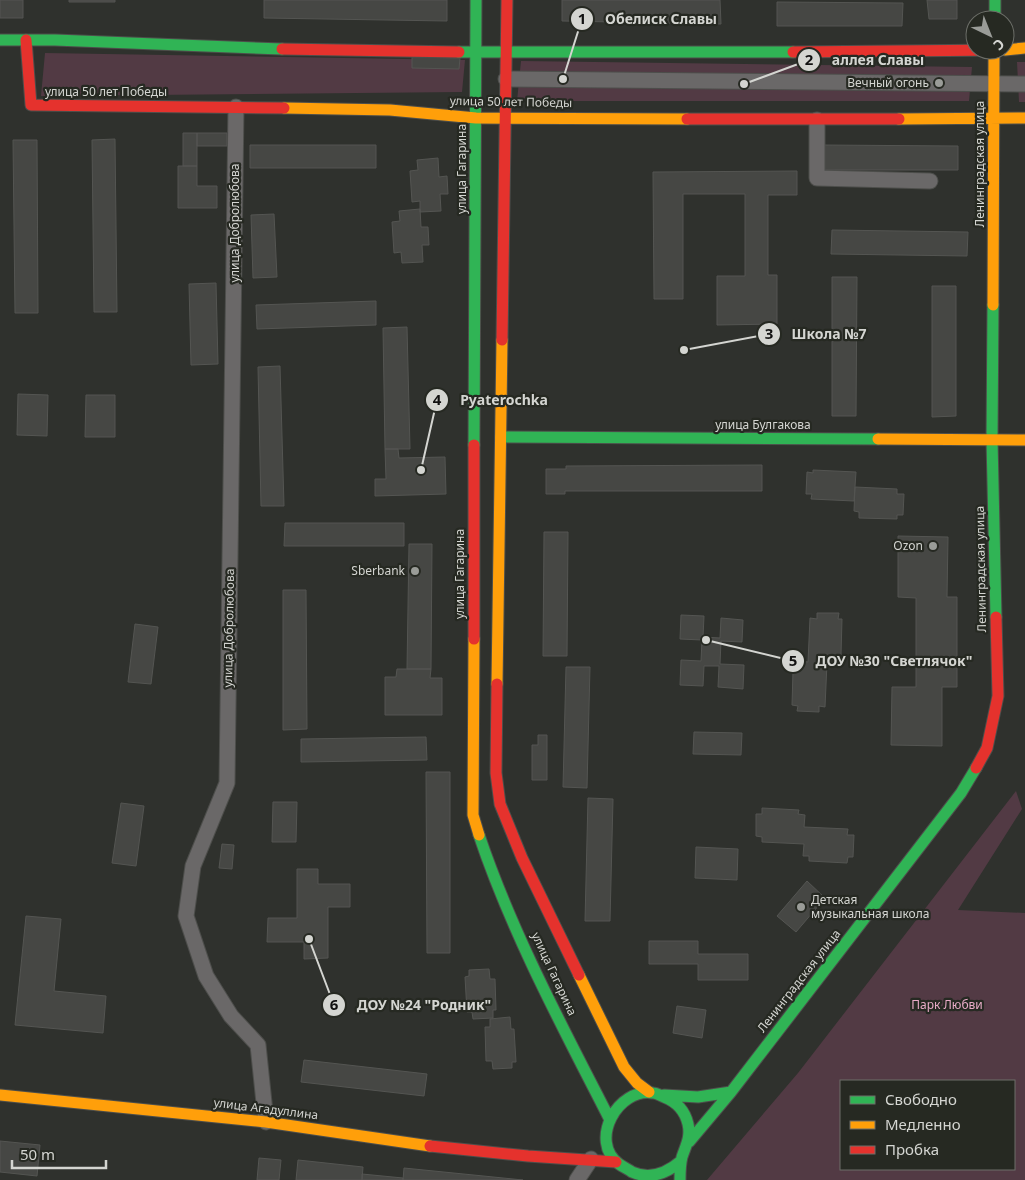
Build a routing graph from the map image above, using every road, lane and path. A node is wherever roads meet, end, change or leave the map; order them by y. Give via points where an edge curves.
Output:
1 (476, 0) edge
2 (507, 0) edge
3 (0, 40) edge
4 (26, 40) junction
5 (965, 51) edge
6 (475, 52) junction
7 (508, 52) junction
8 (994, 60) edge
9 (506, 79) junction
10 (994, 84) junction
11 (1025, 84) edge
12 (236, 107) junction
13 (506, 117) junction
14 (476, 118) junction
15 (1025, 118) edge
16 (995, 119) junction
17 (817, 120) junction
18 (930, 181) dead end
19 (501, 437) junction
20 (992, 440) junction
21 (1025, 440) edge
22 (649, 1092) junction
23 (730, 1092) junction
24 (0, 1094) edge
25 (663, 1095) junction
26 (609, 1118) junction
27 (266, 1122) junction
28 (689, 1142) junction
29 (573, 1150) dead end
30 (528, 1156) junction
31 (591, 1159) junction
32 (681, 1161) junction
33 (616, 1162) junction
34 (646, 1178) edge
35 (577, 1180) edge
36 (680, 1180) edge

1 - 6 street, улица Гагарина
2 - 7 street, улица Гагарина
3 - 4 street
4 - 6 street via 257,49
4 - 12 street, улица 50 лет Победы via 31,105
5 - 7 street
6 - 7 street
6 - 14 street, улица Гагарина
7 - 9 street, улица Гагарина
8 - 10 street, Ленинградская улица
9 - 10 street
9 - 13 street, улица Гагарина
10 - 11 street
10 - 16 street, Ленинградская улица
12 - 14 street, улица 50 лет Победы via 390,110
12 - 27 street, улица Добролюбова via 227,783 193,866 186,916 206,976 231,1016 258,1045
13 - 14 street, улица 50 лет Победы
13 - 17 street, улица 50 лет Победы
13 - 19 street, улица Гагарина
14 - 26 street, улица Гагарина via 474,815 490,867 540,981
15 - 16 street, улица 50 лет Победы
16 - 17 street, улица 50 лет Победы
16 - 20 street, Ленинградская улица
17 - 18 street via 817,178
19 - 20 street, улица Булгакова
19 - 22 street, улица Гагарина via 496,773 500,804 522,858 624,1067 636,1083
20 - 21 street, улица Булгакова
20 - 23 street, Ленинградская улица via 998,696 986,748 962,793
22 - 25 street
22 - 26 street via 634,1094 619,1104
23 - 25 street via 688,1099
23 - 28 street, Ленинградская улица
24 - 27 street, улица Агадуллина
25 - 28 street via 674,1101 683,1112 689,1125
26 - 33 street via 602,1137
27 - 30 street, улица Агадуллина via 438,1147
28 - 32 street
29 - 30 street
30 - 31 street
31 - 33 street
31 - 35 street
32 - 34 street via 659,1175
32 - 36 street
33 - 34 street via 626,1171

